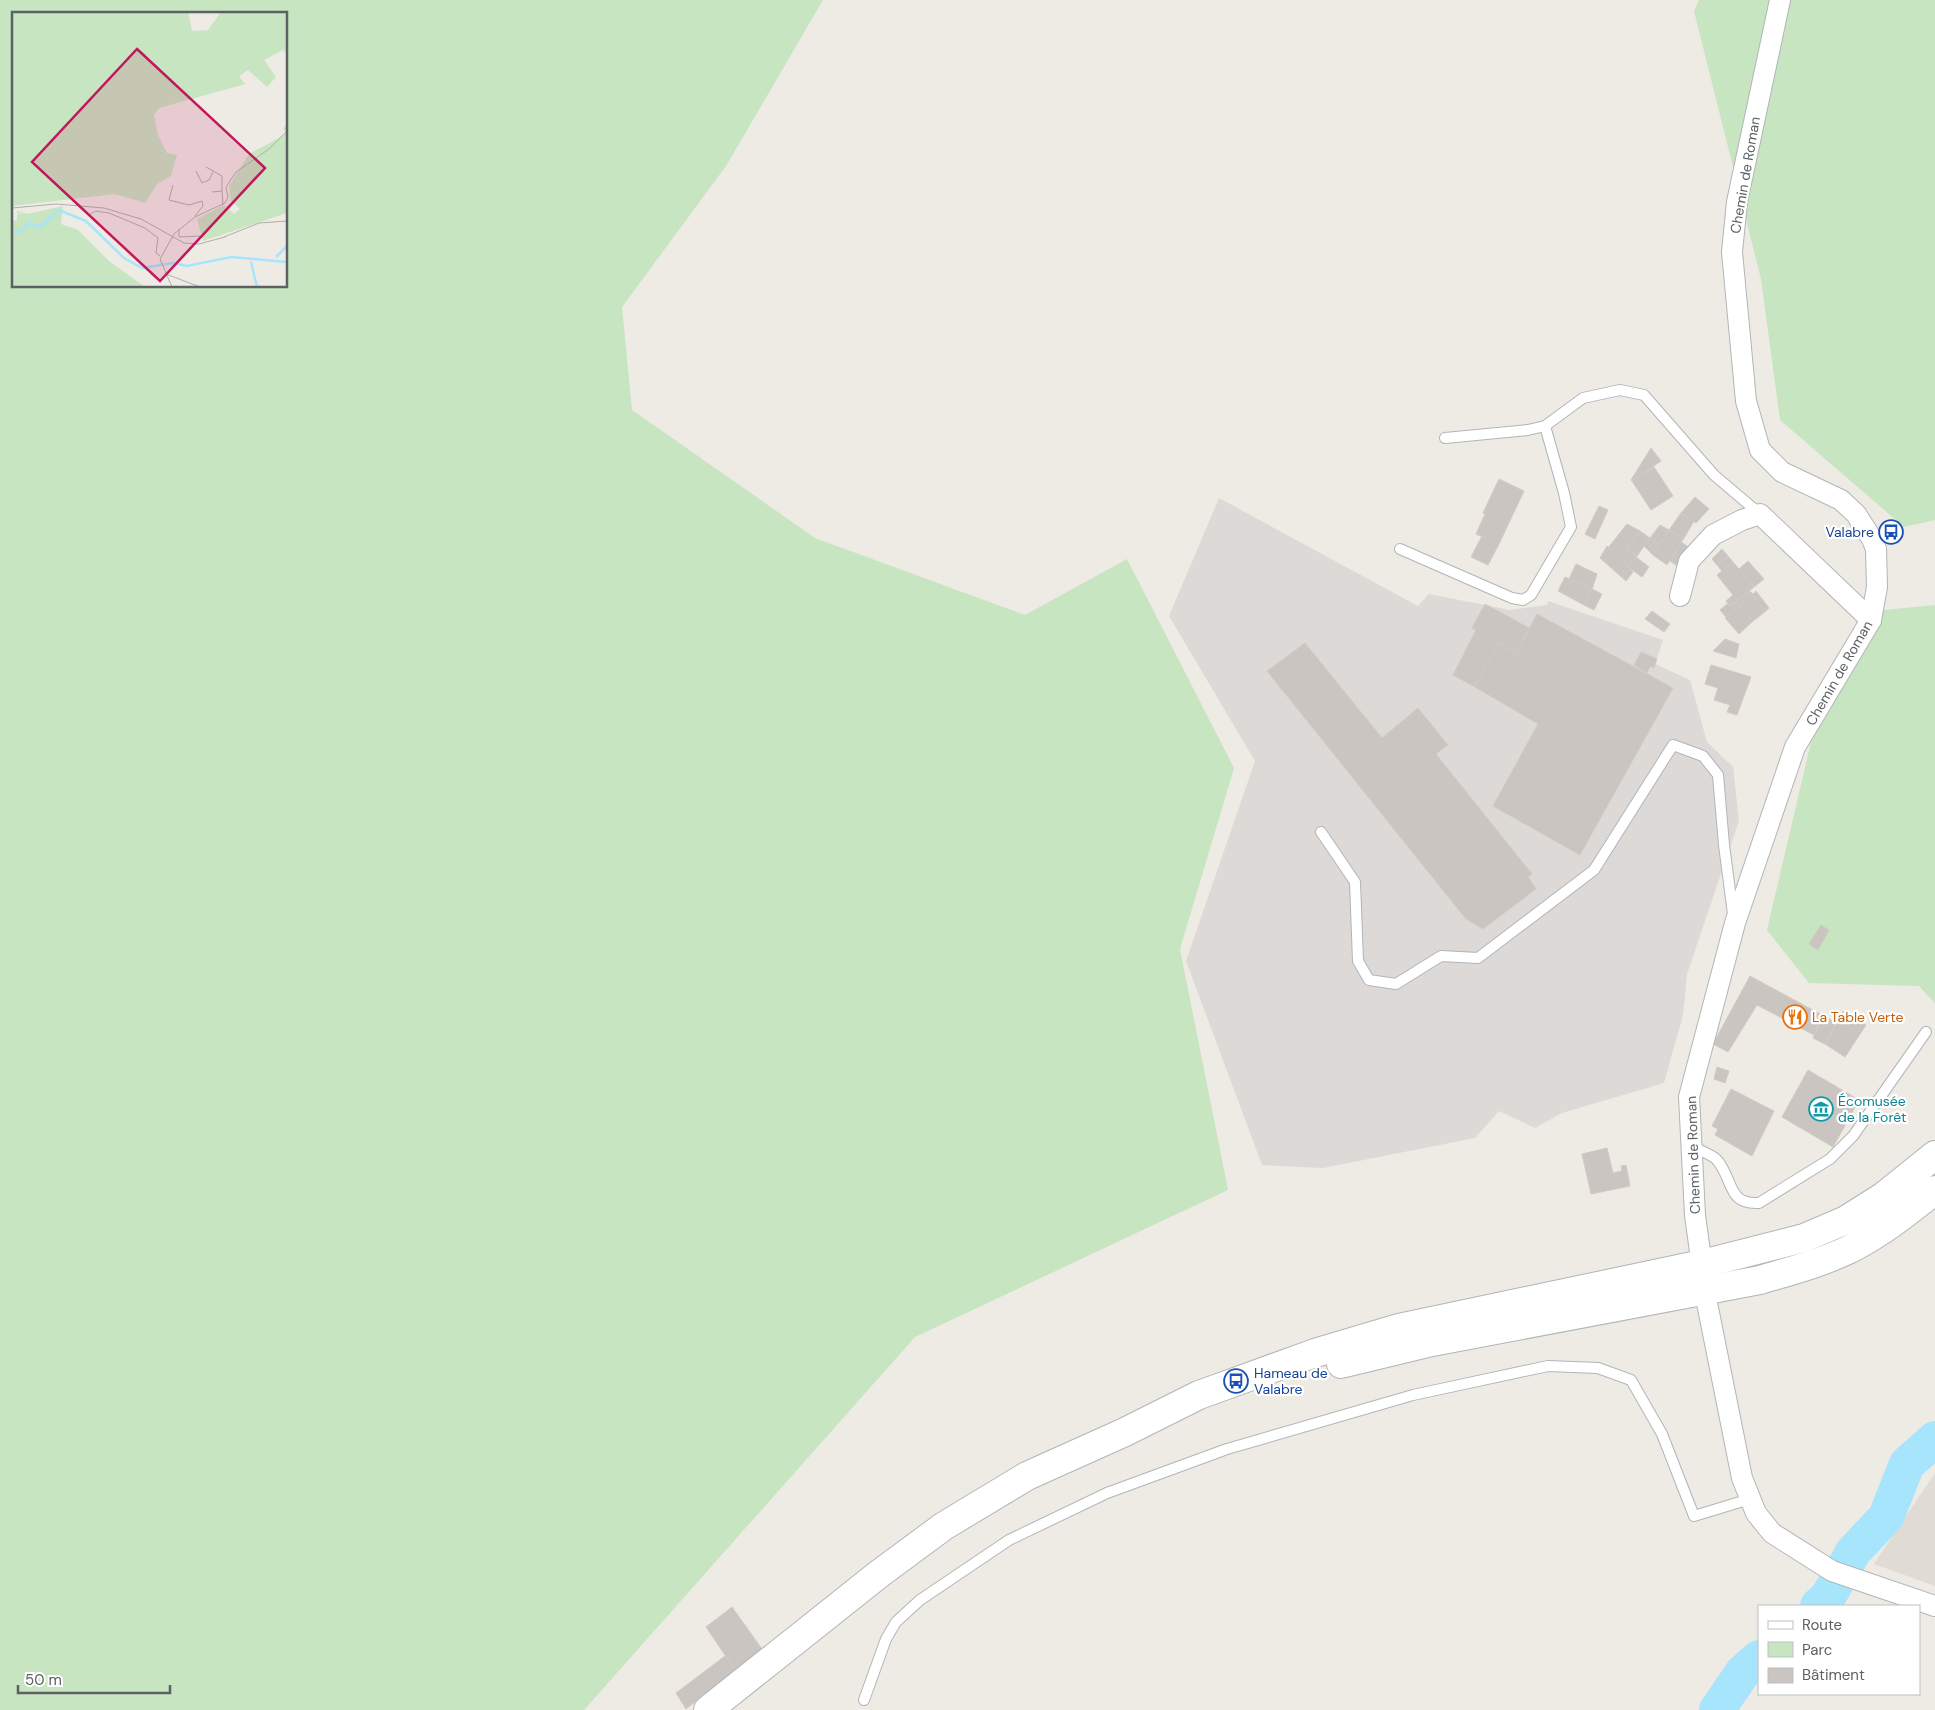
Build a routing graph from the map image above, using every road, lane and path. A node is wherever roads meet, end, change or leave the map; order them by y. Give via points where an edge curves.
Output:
1 (1780, 0) edge
2 (1546, 426) junction
3 (1446, 438) dead end
4 (1760, 514) junction
5 (1400, 549) dead end
6 (1680, 596) dead end
7 (1871, 620) junction
8 (1321, 832) dead end
9 (1735, 923) junction
10 (1926, 1032) dead end
11 (1691, 1146) junction
12 (1935, 1155) edge
13 (1935, 1190) edge
14 (1705, 1286) junction
15 (1750, 1499) junction
16 (1935, 1606) edge
17 (864, 1700) dead end
18 (708, 1710) edge

1 - 7 street, Chemin de Roman via 1737,202 1732,252 1746,401 1760,450 1782,472 1841,500 1856,514 1872,538 1876,549 1877,587
2 - 3 lane
2 - 4 lane via 1583,398 1620,390 1644,395 1714,475
2 - 5 lane via 1571,527 1531,596 1523,600 1512,598
4 - 6 street via 1712,536 1689,561
4 - 7 street
7 - 9 street, Chemin de Roman via 1795,747
8 - 9 lane via 1354,882 1358,961 1369,980 1396,984 1440,956 1478,958 1594,870 1673,745 1703,756 1718,775
9 - 11 street, Chemin de Roman via 1689,1097
10 - 11 lane via 1853,1136 1830,1159 1760,1203 1748,1204 1736,1197 1715,1159
11 - 14 street, Chemin de Roman via 1695,1215
12 - 14 main road via 1884,1196 1846,1220
13 - 14 main road via 1896,1221 1850,1248 1760,1280
14 - 15 street, Chemin de Roman via 1742,1478
14 - 18 main road via 1400,1328 1199,1394 1027,1476 937,1530
15 - 16 street, Chemin de Roman via 1772,1534 1832,1570
15 - 17 lane via 1694,1516 1662,1434 1631,1380 1598,1368 1548,1366 1413,1395 1227,1449 1106,1493 1009,1540 920,1600 896,1622 886,1639

